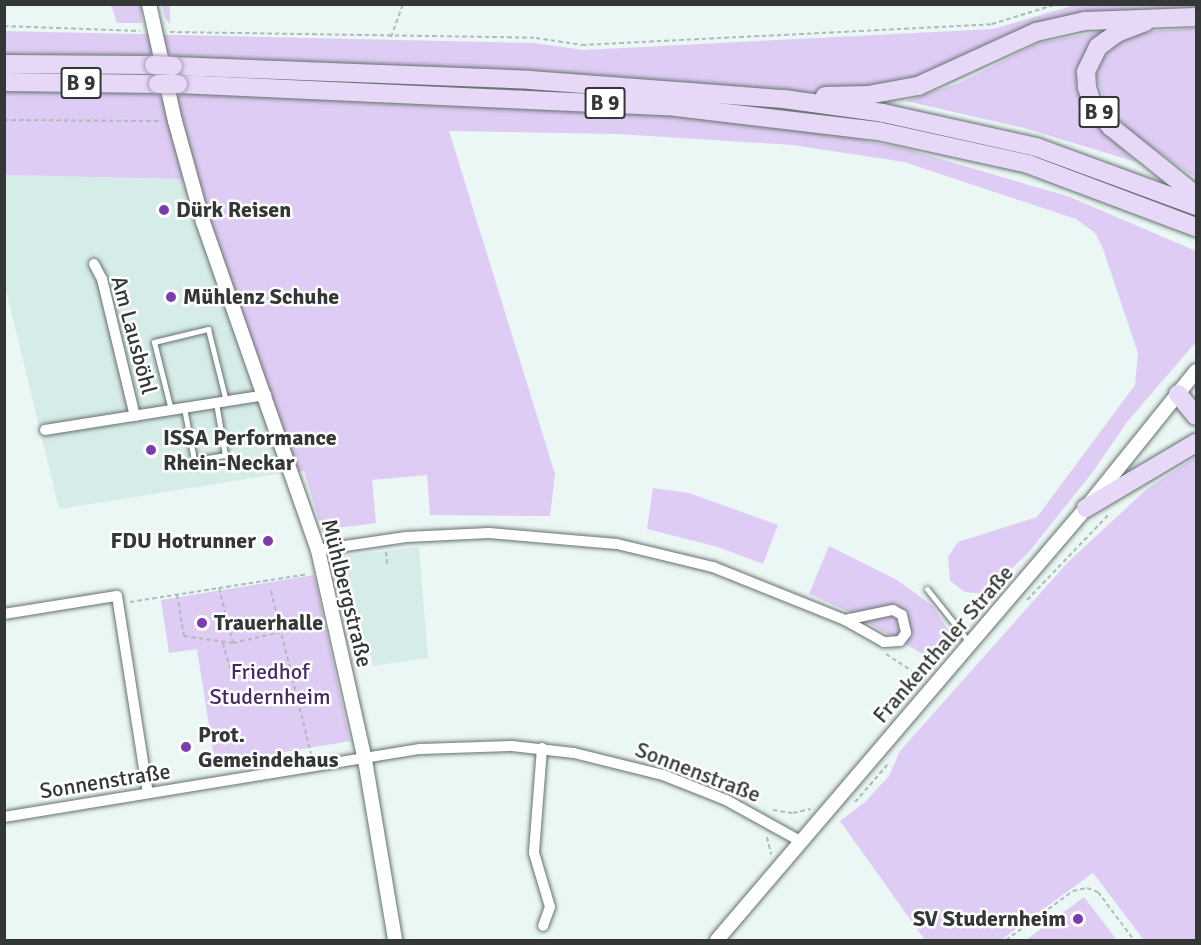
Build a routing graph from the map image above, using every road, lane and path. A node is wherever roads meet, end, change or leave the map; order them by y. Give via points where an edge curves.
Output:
1 (149, 4) edge
2 (403, 4) edge
3 (1057, 4) edge
4 (1197, 17) edge
5 (1149, 20) junction
6 (4, 26) edge
7 (156, 32) junction
8 (391, 37) junction
9 (4, 64) edge
10 (4, 82) edge
11 (784, 99) junction
12 (4, 120) edge
13 (175, 121) junction
14 (1197, 195) edge
15 (1197, 206) edge
16 (1197, 227) edge
17 (94, 264) dead end
18 (1197, 371) edge
19 (1186, 392) edge
20 (266, 395) junction
21 (221, 402) junction
22 (184, 408) junction
23 (171, 410) junction
24 (135, 416) junction
25 (1197, 416) edge
26 (45, 430) dead end
27 (1197, 443) edge
28 (1118, 507) dead end
29 (1086, 508) junction
30 (318, 549) junction
31 (323, 572) junction
32 (219, 588) junction
33 (927, 590) dead end
34 (271, 591) dead end
35 (177, 595) junction
36 (118, 604) junction
37 (1022, 605) dead end
38 (4, 614) edge
39 (845, 620) junction
40 (312, 625) dead end
41 (281, 632) junction
42 (223, 642) junction
43 (884, 642) junction
44 (233, 643) junction
45 (970, 644) junction
46 (234, 683) dead end
47 (934, 686) junction
48 (542, 748) junction
49 (891, 756) dead end
50 (365, 760) junction
51 (315, 768) junction
52 (148, 793) junction
53 (832, 806) junction
54 (815, 807) dead end
55 (770, 809) dead end
56 (4, 817) edge
57 (760, 829) dead end
58 (802, 842) junction
59 (771, 857) dead end
60 (543, 926) dead end
61 (395, 940) edge
62 (717, 940) edge
63 (1006, 940) edge
64 (1134, 940) edge

1 - 7 street, Mühlbergstraße
2 - 8 path
3 - 8 path via 992,24 582,45 536,38
4 - 5 highway, B 9
5 - 11 highway via 1117,18 1036,32 941,78 894,92
5 - 14 highway, B 9 via 1117,33 1098,47 1086,72 1087,87 1092,103 1111,127
6 - 7 path
7 - 8 path
7 - 13 street, Mühlbergstraße
9 - 11 highway, B 9, bridge via 154,65 530,80
10 - 16 highway, B 9, bridge via 177,84 676,107 878,131 1028,164
11 - 15 highway, B 9 via 883,112 1036,147
12 - 13 path
13 - 20 street, Mühlbergstraße via 219,266
17 - 24 street, Am Lausböhl via 102,279
18 - 19 street, Frankenthaler Straße
19 - 25 highway
19 - 29 street, Frankenthaler Straße
20 - 21 street
20 - 30 street, Mühlbergstraße
21 - 22 street
21 - 22 lane via 225,455 194,460
21 - 23 lane via 208,328 154,342
22 - 23 street
23 - 24 street
24 - 26 street
27 - 29 highway
28 - 37 path
29 - 45 street, Frankenthaler Straße
30 - 31 street, Mühlbergstraße
30 - 39 street via 445,534 564,537 640,549 713,567
31 - 32 path
31 - 50 street, Mühlbergstraße
32 - 35 path
32 - 44 path
33 - 45 lane
34 - 41 path
35 - 36 path
35 - 42 path via 184,636
36 - 38 street via 117,596
36 - 52 street
39 - 43 street
39 - 43 street via 893,610 902,615 906,633 900,640
40 - 41 path
41 - 44 path
41 - 51 path
42 - 44 path
42 - 46 path
43 - 47 path via 886,654
45 - 47 street, Frankenthaler Straße
47 - 53 street, Frankenthaler Straße
48 - 50 street, Sonnenstraße via 421,749
48 - 58 street, Sonnenstraße via 619,762 663,775 726,800
48 - 60 street via 534,852 550,908
49 - 53 path via 884,772 862,797 840,812
50 - 51 street, Sonnenstraße
50 - 61 street, Mühlbergstraße
51 - 52 street, Sonnenstraße
52 - 56 street, Sonnenstraße
53 - 58 street, Frankenthaler Straße
54 - 55 path via 793,813
57 - 59 path via 771,845
58 - 62 street, Frankenthaler Straße
63 - 64 path via 1073,891 1087,888 1098,892

